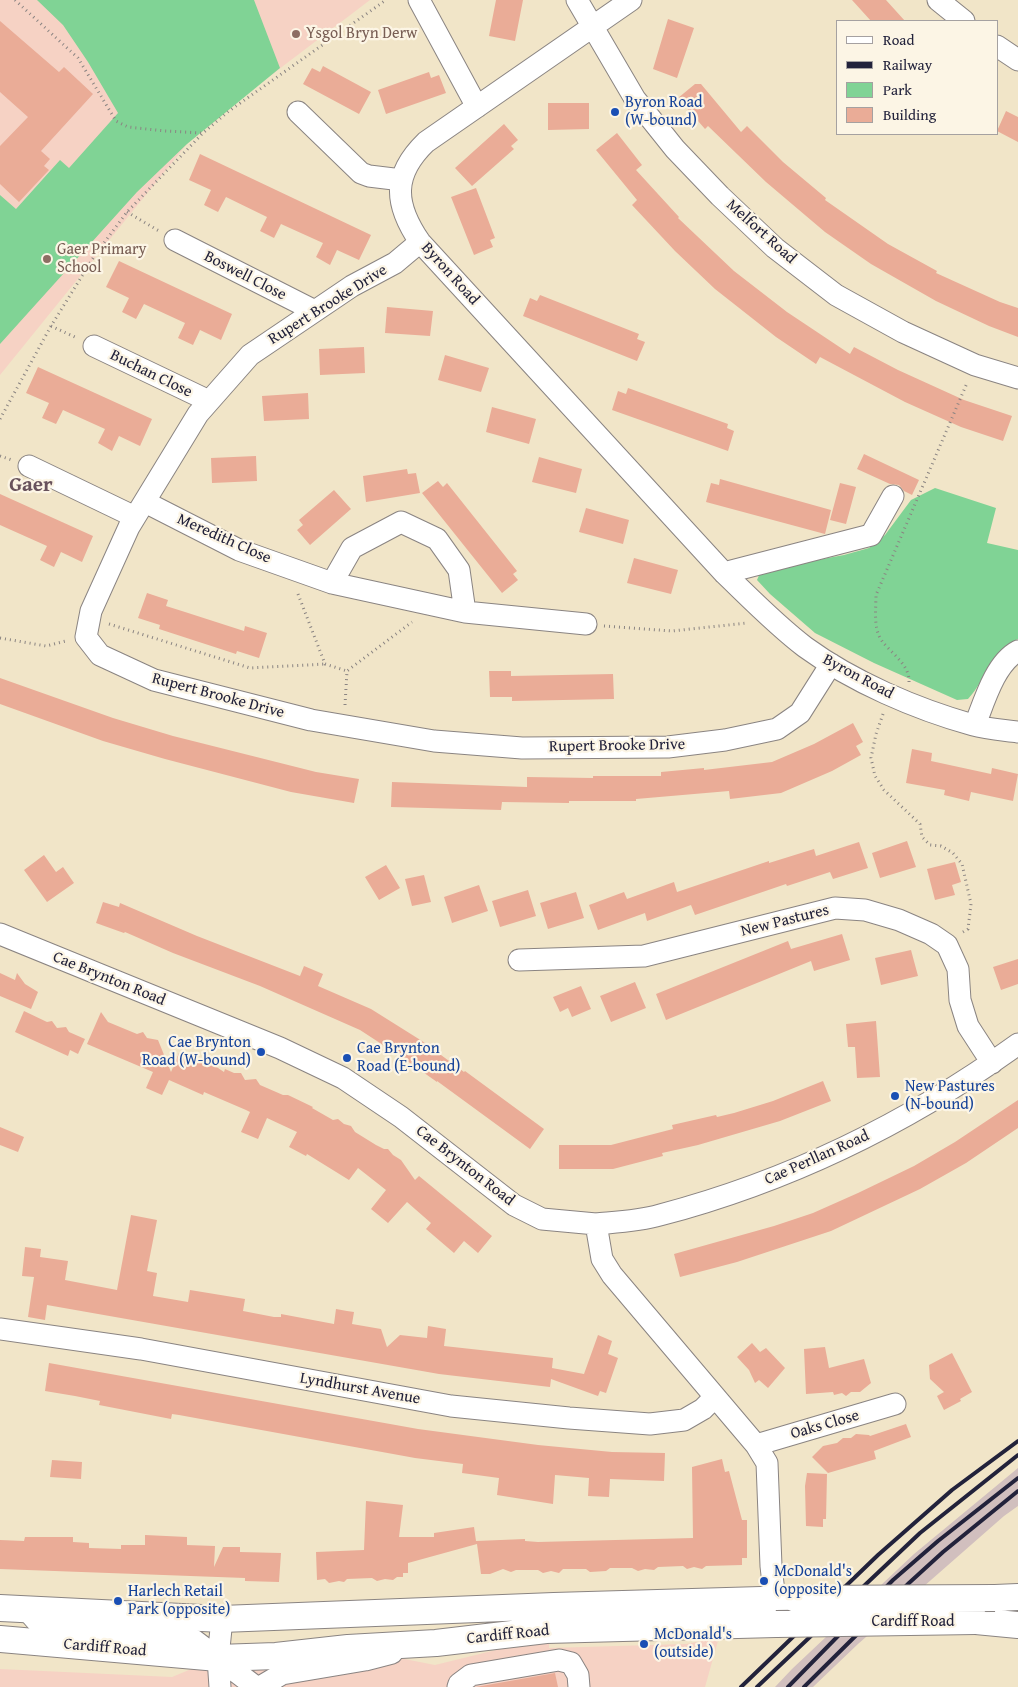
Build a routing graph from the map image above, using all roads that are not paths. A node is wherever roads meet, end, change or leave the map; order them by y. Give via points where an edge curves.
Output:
1 (420, 0) edge
2 (577, 0) edge
3 (631, 0) edge
4 (938, 0) edge
5 (963, 20) edge
6 (591, 27) junction
7 (998, 47) edge
8 (1018, 60) edge
9 (477, 107) junction
10 (298, 112) dead end
11 (402, 180) junction
12 (175, 240) road end
13 (420, 242) junction
14 (314, 311) junction
15 (94, 346) road end
16 (1018, 378) edge
17 (209, 402) junction
18 (29, 466) dead end
19 (893, 496) dead end
20 (140, 509) junction
21 (724, 573) junction
22 (332, 583) junction
23 (465, 612) junction
24 (586, 624) road end
25 (1018, 651) edge
26 (831, 664) junction
27 (975, 726) junction
28 (1018, 732) edge
29 (0, 934) edge
30 (519, 960) dead end
31 (1018, 1044) edge
32 (992, 1062) junction
33 (596, 1224) junction
34 (0, 1329) edge
35 (715, 1397) junction
36 (895, 1404) dead end
37 (756, 1445) junction
38 (1006, 1597) edge
39 (0, 1608) edge
40 (782, 1608) junction
41 (26, 1609) junction
42 (222, 1619) junction
43 (1018, 1625) edge
44 (0, 1639) edge
45 (436, 1643) junction
46 (218, 1658) junction
47 (220, 1687) edge
48 (256, 1687) edge
49 (260, 1687) edge
50 (458, 1687) edge
51 (579, 1687) edge

1 - 9 street
2 - 6 street, Melfort Road
3 - 6 street, Byron Road
4 - 5 street
6 - 9 street, Byron Road
6 - 16 street, Melfort Road via 635,99 675,148 775,248 836,295 903,332 975,365
7 - 8 street
9 - 11 street, Byron Road via 426,142 408,164
10 - 11 street via 360,173
11 - 13 street, Byron Road via 402,209
12 - 14 street, Boswell Close
13 - 14 street, Rupert Brooke Drive via 395,263
13 - 21 street, Byron Road
14 - 17 street, Rupert Brooke Drive via 250,355
15 - 17 street, Buchan Close
17 - 20 street, Rupert Brooke Drive via 198,414
18 - 20 street, Meredith Close
19 - 21 street via 870,535
20 - 22 street, Meredith Close via 239,550
20 - 26 street, Rupert Brooke Drive via 99,594 88,627 100,655 154,680 311,720 434,741 522,748 668,747 777,729 800,713
21 - 26 street, Byron Road via 773,620
22 - 23 street, Meredith Close
22 - 23 street via 352,548 401,522 438,539 459,570
23 - 24 street, Meredith Close
25 - 27 street via 994,677
26 - 27 street, Byron Road via 899,699
27 - 28 street, Byron Road
29 - 33 street, Cae Brynton Road via 280,1048 335,1074 402,1117 514,1205 542,1219
30 - 32 street, New Pastures via 644,956 835,908 865,910 898,920 947,944 958,969 960,1000 968,1026
31 - 32 street, Cae Perllan Road
32 - 33 street, Cae Perllan Road via 909,1115 837,1152 770,1180 658,1216
33 - 35 street via 602,1259 612,1275
34 - 35 street, Lyndhurst Avenue via 141,1349 450,1406 569,1418 650,1424 684,1420
35 - 37 street
36 - 37 street, Oaks Close
37 - 40 street via 767,1463 770,1566
38 - 40 main road, Cardiff Road, bridge
39 - 41 main road, Cardiff Road
40 - 42 main road, Cardiff Road via 554,1606
40 - 43 main road, Cardiff Road, bridge
40 - 45 main road, Cardiff Road
41 - 42 main road, Cardiff Road
41 - 46 street via 40,1625 194,1640
42 - 46 street
44 - 46 main road, Cardiff Road
45 - 46 main road, Cardiff Road
45 - 49 street via 366,1660 282,1674
46 - 47 street
46 - 48 street
50 - 51 street via 471,1675 559,1660 571,1663 578,1675

